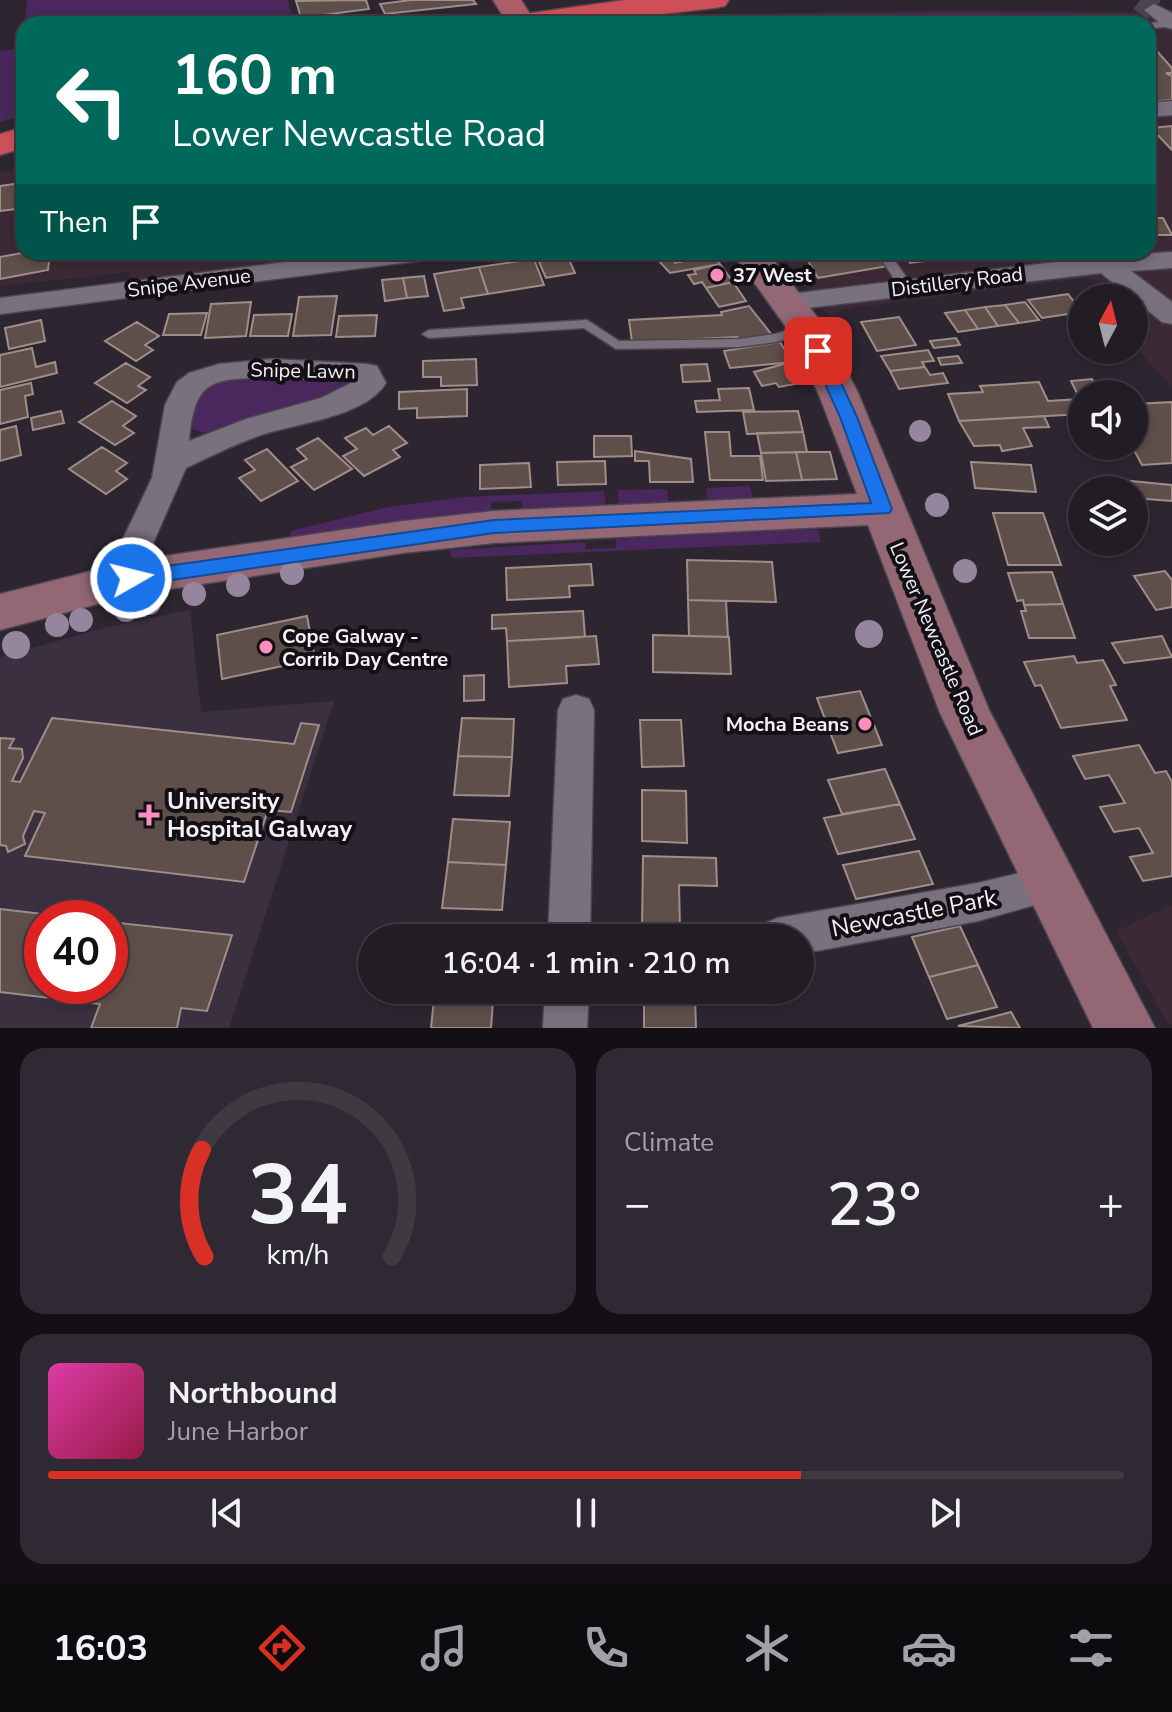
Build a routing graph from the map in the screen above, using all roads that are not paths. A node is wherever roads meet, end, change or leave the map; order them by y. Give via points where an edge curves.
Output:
1 (715, 0) edge
2 (574, 16) edge
3 (363, 260) edge
4 (756, 260) edge
5 (888, 260) edge
6 (1060, 260) edge
7 (1102, 260) edge
8 (906, 287) junction
9 (0, 306) edge
10 (799, 316) junction
11 (1172, 316) edge
12 (429, 334) dead end
13 (172, 462) junction
14 (883, 509) junction
15 (131, 578) junction
16 (0, 612) edge
17 (576, 710) dead end
18 (1049, 884) junction
19 (569, 924) edge
20 (814, 932) edge
21 (566, 1004) edge
22 (565, 1028) edge
23 (1125, 1028) edge

1 - 2 highway
3 - 9 street, Snipe Avenue
4 - 10 main road, Lower Newcastle Road
5 - 8 lane
6 - 8 street, Distillery Road
7 - 11 street
8 - 10 street, Distillery Road
10 - 12 lane via 776,338 739,343 616,345 587,324
10 - 14 main road, Lower Newcastle Road via 839,395
13 - 13 street, Snipe Lawn via 225,437 330,406 372,383 367,373 348,370 238,370 204,377 185,393
13 - 15 street, Snipe Lawn via 138,541
14 - 15 main road via 494,527
14 - 18 main road, Lower Newcastle Road via 952,685
15 - 16 main road
17 - 19 street
18 - 20 street, Newcastle Park
18 - 23 main road, Lower Newcastle Road
21 - 22 street

